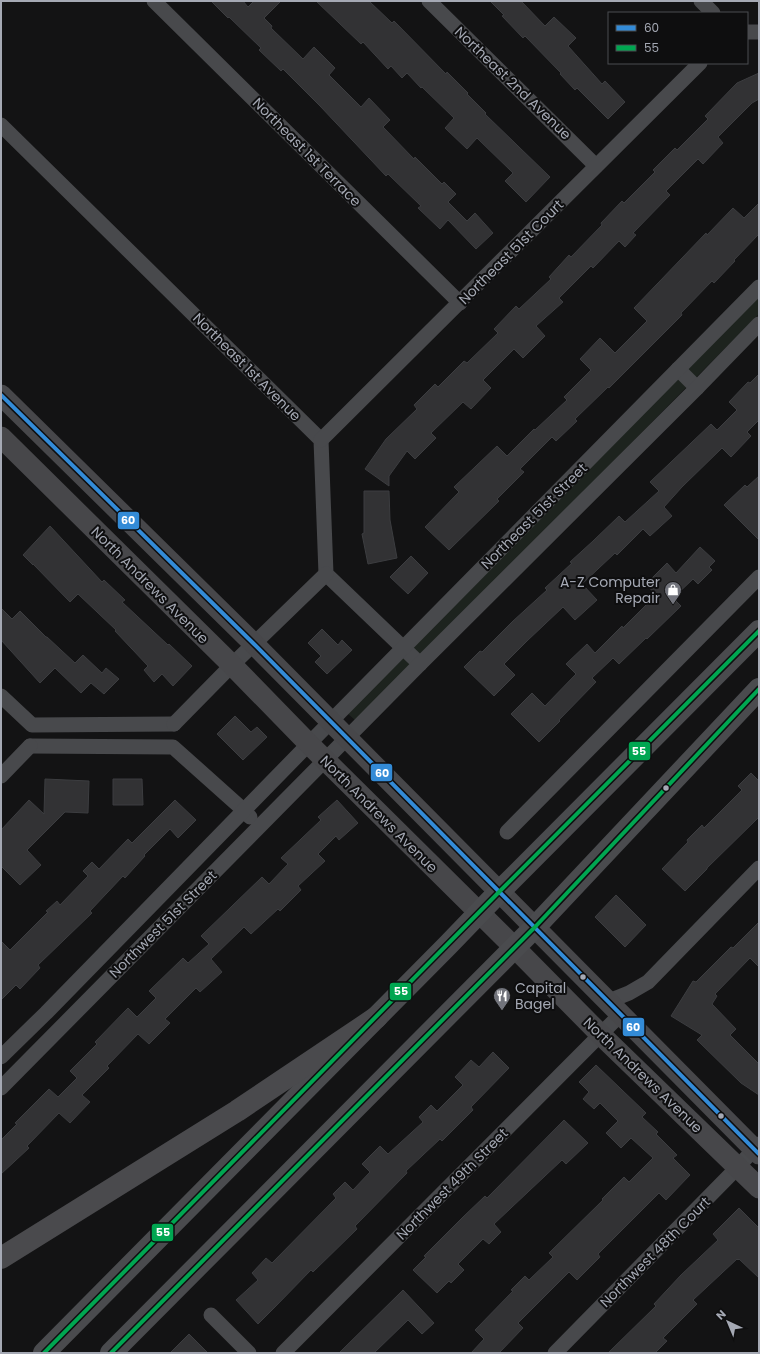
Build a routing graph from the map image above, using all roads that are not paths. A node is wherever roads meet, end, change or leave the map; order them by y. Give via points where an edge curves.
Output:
1 (154, 1) edge
2 (429, 1) edge
3 (701, 1) edge
4 (712, 12) edge
5 (748, 32) edge
6 (759, 32) edge
7 (699, 64) edge
8 (1, 125) edge
9 (596, 166) junction
10 (759, 287) edge
11 (460, 303) junction
12 (759, 324) edge
13 (678, 369) junction
14 (697, 388) junction
15 (1, 395) edge
16 (1, 437) edge
17 (321, 440) junction
18 (326, 574) junction
19 (759, 577) edge
20 (759, 631) edge
21 (254, 644) junction
22 (404, 648) junction
23 (420, 664) junction
24 (232, 665) junction
25 (759, 689) edge
26 (1, 696) edge
27 (331, 721) junction
28 (174, 724) junction
29 (32, 725) junction
30 (348, 738) junction
31 (309, 744) junction
32 (30, 746) junction
33 (172, 747) junction
34 (326, 760) junction
35 (1, 776) edge
36 (244, 810) junction
37 (259, 826) junction
38 (507, 832) dead end
39 (759, 868) edge
40 (500, 891) junction
41 (479, 913) junction
42 (536, 927) junction
43 (515, 948) junction
44 (615, 1008) junction
45 (377, 1017) junction
46 (601, 1035) junction
47 (1, 1057) edge
48 (1, 1088) edge
49 (757, 1149) edge
50 (738, 1167) junction
51 (759, 1188) edge
52 (1, 1258) edge
53 (210, 1315) dead end
54 (44, 1353) edge
55 (111, 1353) edge
56 (249, 1353) edge
57 (283, 1353) edge
58 (555, 1353) edge

1 - 11 street, Northeast 1st Terrace
2 - 9 street, Northeast 2nd Avenue
3 - 4 street
5 - 6 street
7 - 9 street, Northeast 51st Court
8 - 17 street, Northeast 1st Avenue
9 - 11 street, Northeast 51st Court
10 - 13 street, Northeast 51st Street
11 - 17 street, Northeast 51st Court
12 - 14 street, Northeast 51st Street
13 - 14 street
13 - 22 street, Northeast 51st Street
14 - 23 street, Northeast 51st Street
15 - 21 main road, North Andrews Avenue
16 - 24 main road, North Andrews Avenue
17 - 18 street
18 - 21 street
18 - 22 street
19 - 38 street
20 - 40 main road
21 - 24 street
21 - 27 main road, North Andrews Avenue
22 - 23 street
22 - 27 street, Northeast 51st Street
23 - 30 street, Northeast 51st Street
24 - 28 street
24 - 31 main road, North Andrews Avenue
25 - 42 main road
26 - 29 street
27 - 30 main road, North Andrews Avenue
27 - 31 street, Northeast 51st Street
28 - 29 street
28 - 33 street
29 - 32 street
30 - 34 street, Northeast 51st Street
30 - 40 main road, North Andrews Avenue
31 - 34 main road, North Andrews Avenue
31 - 36 street, Northwest 51st Street
32 - 33 street
32 - 35 street
33 - 36 street
34 - 37 street, Northwest 51st Street
34 - 41 main road, North Andrews Avenue
36 - 37 street
36 - 47 street, Northwest 51st Street
37 - 48 street, Northwest 51st Street
39 - 44 street via 648,982 629,993
40 - 41 main road
40 - 42 main road, North Andrews Avenue
41 - 43 main road, North Andrews Avenue
41 - 45 main road
42 - 43 main road
42 - 44 main road, North Andrews Avenue
43 - 46 main road, North Andrews Avenue
43 - 55 main road
44 - 46 street, Northwest 49th Street
44 - 49 main road, North Andrews Avenue
45 - 52 highway via 251,1102
45 - 54 main road
46 - 50 main road, North Andrews Avenue
46 - 57 street, Northwest 49th Street
49 - 50 street, Northwest 48th Court
50 - 51 main road, North Andrews Avenue
50 - 58 street, Northwest 48th Court
53 - 56 street

